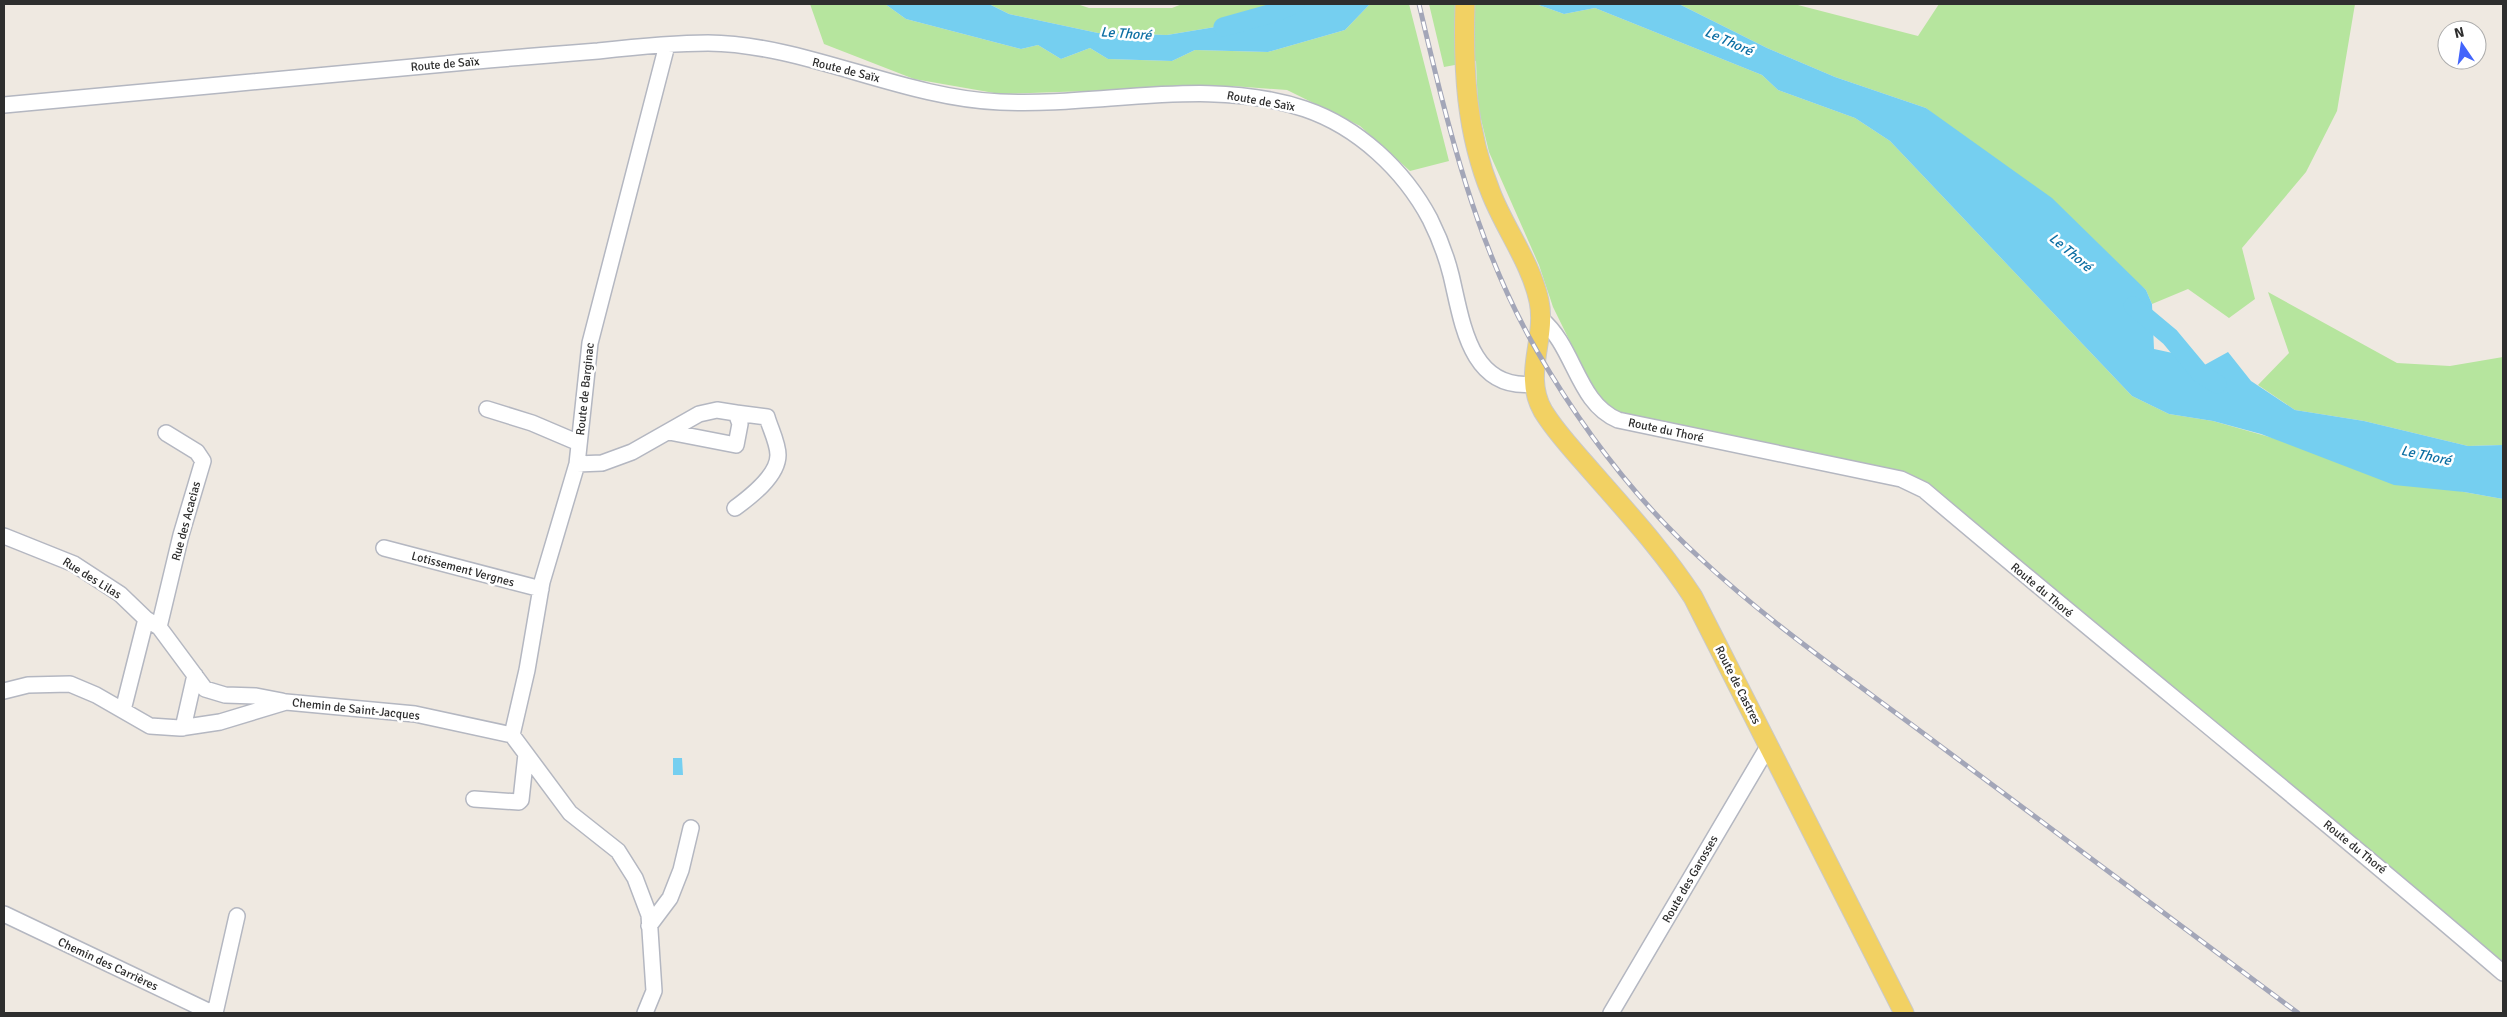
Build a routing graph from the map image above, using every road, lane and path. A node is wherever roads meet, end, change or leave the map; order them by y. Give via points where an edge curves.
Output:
1 (1465, 6) edge
2 (667, 45) junction
3 (4, 105) edge
4 (1541, 318) junction
5 (1533, 384) junction
6 (487, 409) dead end
7 (736, 413) junction
8 (669, 432) junction
9 (166, 433) dead end
10 (579, 443) junction
11 (577, 464) junction
12 (735, 508) dead end
13 (4, 536) edge
14 (384, 548) dead end
15 (541, 589) junction
16 (152, 623) junction
17 (195, 675) junction
18 (4, 691) edge
19 (286, 702) junction
20 (123, 710) junction
21 (183, 728) junction
22 (512, 735) junction
23 (1769, 745) junction
24 (526, 754) junction
25 (474, 799) dead end
26 (691, 828) dead end
27 (4, 914) edge
28 (237, 916) dead end
29 (650, 926) junction
30 (2503, 973) edge
31 (214, 1013) edge
32 (645, 1013) edge
33 (1611, 1013) edge
34 (1904, 1013) edge

1 - 4 main road via 1465,74 1471,130 1491,193 1534,285
2 - 3 street, Route de Saïx
2 - 5 street, Route de Saïx via 712,43 746,46 970,100 1035,102 1222,93 1267,99 1306,109 1348,130 1367,144 1413,191 1444,252 1461,320 1474,354 1498,378
2 - 10 street, Route de Barginac via 590,343
4 - 5 main road
4 - 30 street, Route du Thoré via 1563,343 1593,402 1608,416 1901,479 1924,490
5 - 23 main road, Route de Castres via 1537,400 1549,421 1680,576
6 - 10 street
7 - 8 street via 716,410 699,414
7 - 8 street via 740,424 736,445
7 - 12 street via 767,417 778,456 770,477
8 - 11 street via 632,452 602,463
9 - 16 street, Rue des Acacias via 197,452 203,461
10 - 11 street, Route de Barginac
11 - 15 street, Route de Barginac
13 - 16 street, Rue des Lilas via 74,564 120,594
14 - 15 street, Lotissement Vergnes
15 - 22 street, Route de Barginac
16 - 17 street, Rue des Lilas via 178,649 184,664
16 - 20 street
17 - 19 street, Rue des Lilas via 205,689 226,695
17 - 21 street
18 - 20 street, Chemin de Saint-Jacques via 28,685 70,684
19 - 21 street, Chemin de Saint-Jacques via 220,722
19 - 22 street, Chemin de Saint-Jacques via 415,714
20 - 21 street, Chemin de Saint-Jacques via 150,726
22 - 24 street
23 - 33 street, Route des Garosses
23 - 34 main road, Route de Castres
24 - 25 street via 519,802
24 - 29 street via 570,813 618,851 635,878
26 - 29 street via 670,898
27 - 31 street, Chemin des Carrières
28 - 31 street
29 - 32 street via 654,991

